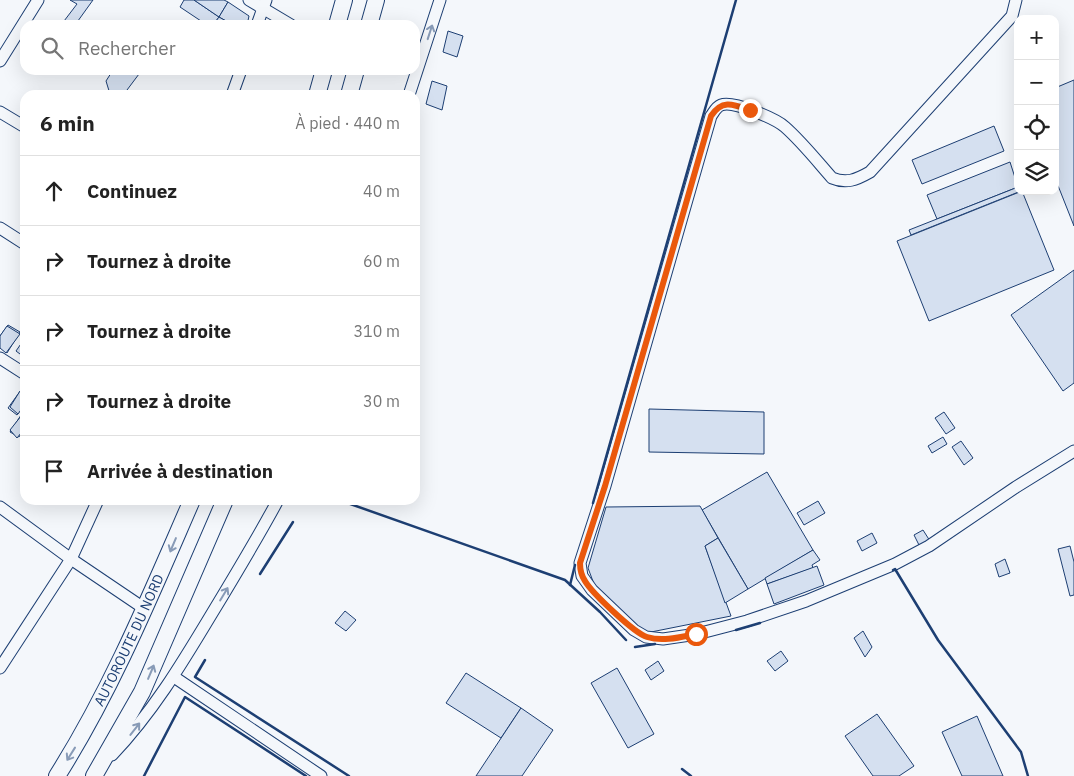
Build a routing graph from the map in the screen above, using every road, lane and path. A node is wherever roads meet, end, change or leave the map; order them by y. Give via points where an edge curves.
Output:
1 (38, 0) edge
2 (249, 0) edge
3 (344, 0) edge
4 (376, 0) edge
5 (440, 0) edge
6 (1016, 0) edge
7 (265, 5) edge
8 (26, 20) edge
9 (259, 20) edge
10 (284, 20) edge
11 (338, 20) edge
12 (370, 20) edge
13 (20, 29) edge
14 (0, 61) edge
15 (420, 61) edge
16 (238, 75) edge
17 (323, 75) edge
18 (355, 75) edge
19 (416, 75) edge
20 (234, 90) edge
21 (318, 90) edge
22 (350, 90) edge
23 (411, 90) edge
24 (0, 112) edge
25 (20, 125) edge
26 (0, 228) edge
27 (20, 241) edge
28 (0, 358) edge
29 (20, 371) edge
30 (1074, 452) edge
31 (96, 505) edge
32 (190, 505) edge
33 (223, 505) edge
34 (275, 505) edge
35 (0, 507) edge
36 (71, 559) junction
37 (145, 609) junction
38 (2, 660) edge
39 (174, 677) junction
40 (98, 770) edge
41 (57, 776) edge
42 (321, 776) edge

1 - 8 street
2 - 7 street
3 - 11 highway
4 - 12 highway
15 -> 5 street
6 - 30 street via 1012,16 870,172 856,180 842,183 832,178 784,126 774,120 730,103 716,109 711,116 580,563 581,572 592,590 634,630 646,637 676,638 705,632 806,601 912,556
7 - 9 street
7 - 10 street
13 - 14 street
16 - 20 street
17 - 21 highway
18 - 22 highway
23 -> 19 street
24 - 25 street
26 - 27 street
28 - 29 street
31 - 36 street
32 -> 37 highway, AUTOROUTE DU NORD
40 -> 33 highway via 142,692
39 -> 34 street
35 - 36 street
36 - 37 street
36 - 38 street
37 -> 41 highway, AUTOROUTE DU NORD via 85,732
40 -> 39 street via 132,734
39 - 42 street

